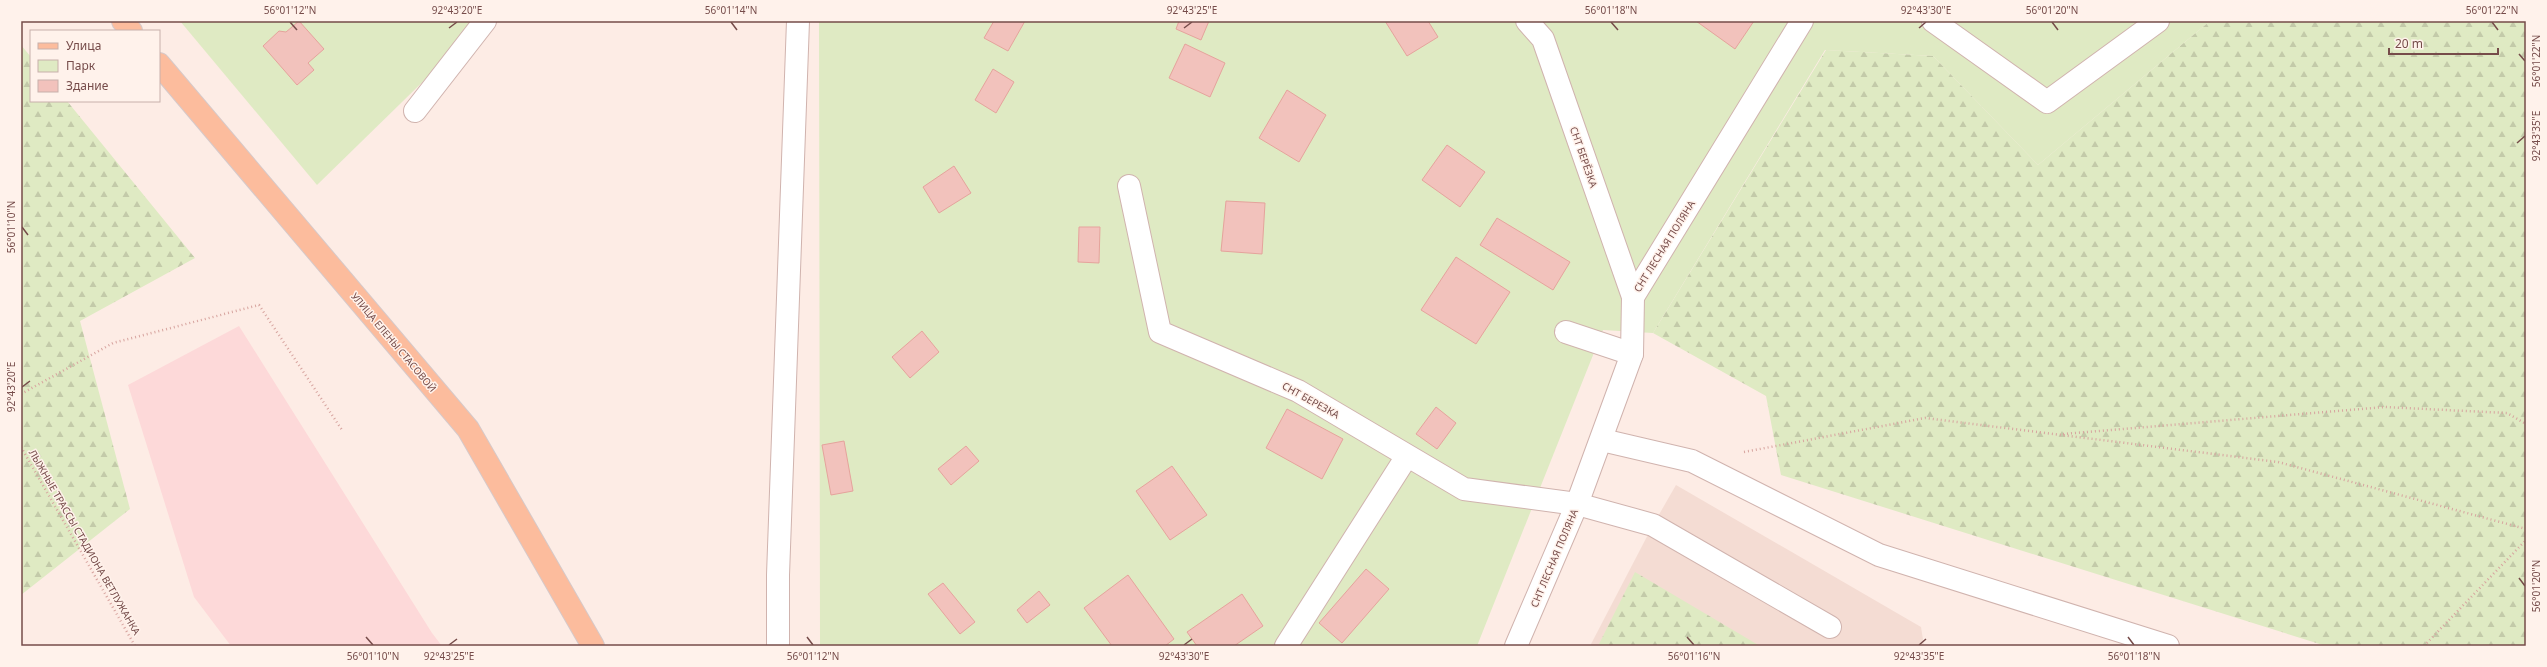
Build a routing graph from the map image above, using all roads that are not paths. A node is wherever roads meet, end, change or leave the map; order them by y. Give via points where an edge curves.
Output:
1 (123, 21) edge
2 (485, 21) edge
3 (798, 21) edge
4 (1527, 21) edge
5 (1802, 21) edge
6 (1933, 21) edge
7 (2158, 21) edge
8 (130, 30) edge
9 (160, 65) edge
10 (415, 111) dead end
11 (1129, 186) dead end
12 (1633, 297) junction
13 (1566, 332) dead end
14 (1632, 354) junction
15 (1602, 440) junction
16 (1407, 456) junction
17 (1577, 504) junction
18 (1830, 627) dead end
19 (594, 646) edge
20 (778, 646) edge
21 (1286, 646) edge
22 (1516, 646) edge
23 (2168, 646) edge

1 - 8 main road
2 - 10 street
3 - 20 street via 778,575
4 - 12 street, СНТ БЕРЁЗКА via 1543,39
5 - 12 street, СНТ ЛЕСНАЯ ПОЛЯНА
6 - 7 street via 2047,102
9 - 19 main road, УЛИЦА ЕЛЕНЫ СТАСОВОЙ via 468,429
11 - 16 street, СНТ БЕРЕЗКА via 1160,332 1298,391
12 - 14 street, СНТ ЛЕСНАЯ ПОЛЯНА
13 - 14 street
14 - 15 street, СНТ ЛЕСНАЯ ПОЛЯНА
15 - 17 street, СНТ ЛЕСНАЯ ПОЛЯНА
15 - 23 street via 1692,461 1879,555
16 - 17 street, СНТ БЕРЕЗКА via 1464,489
16 - 21 street
17 - 18 street, СНТ БЕРЕЗКА via 1653,525
17 - 22 street, СНТ ЛЕСНАЯ ПОЛЯНА

